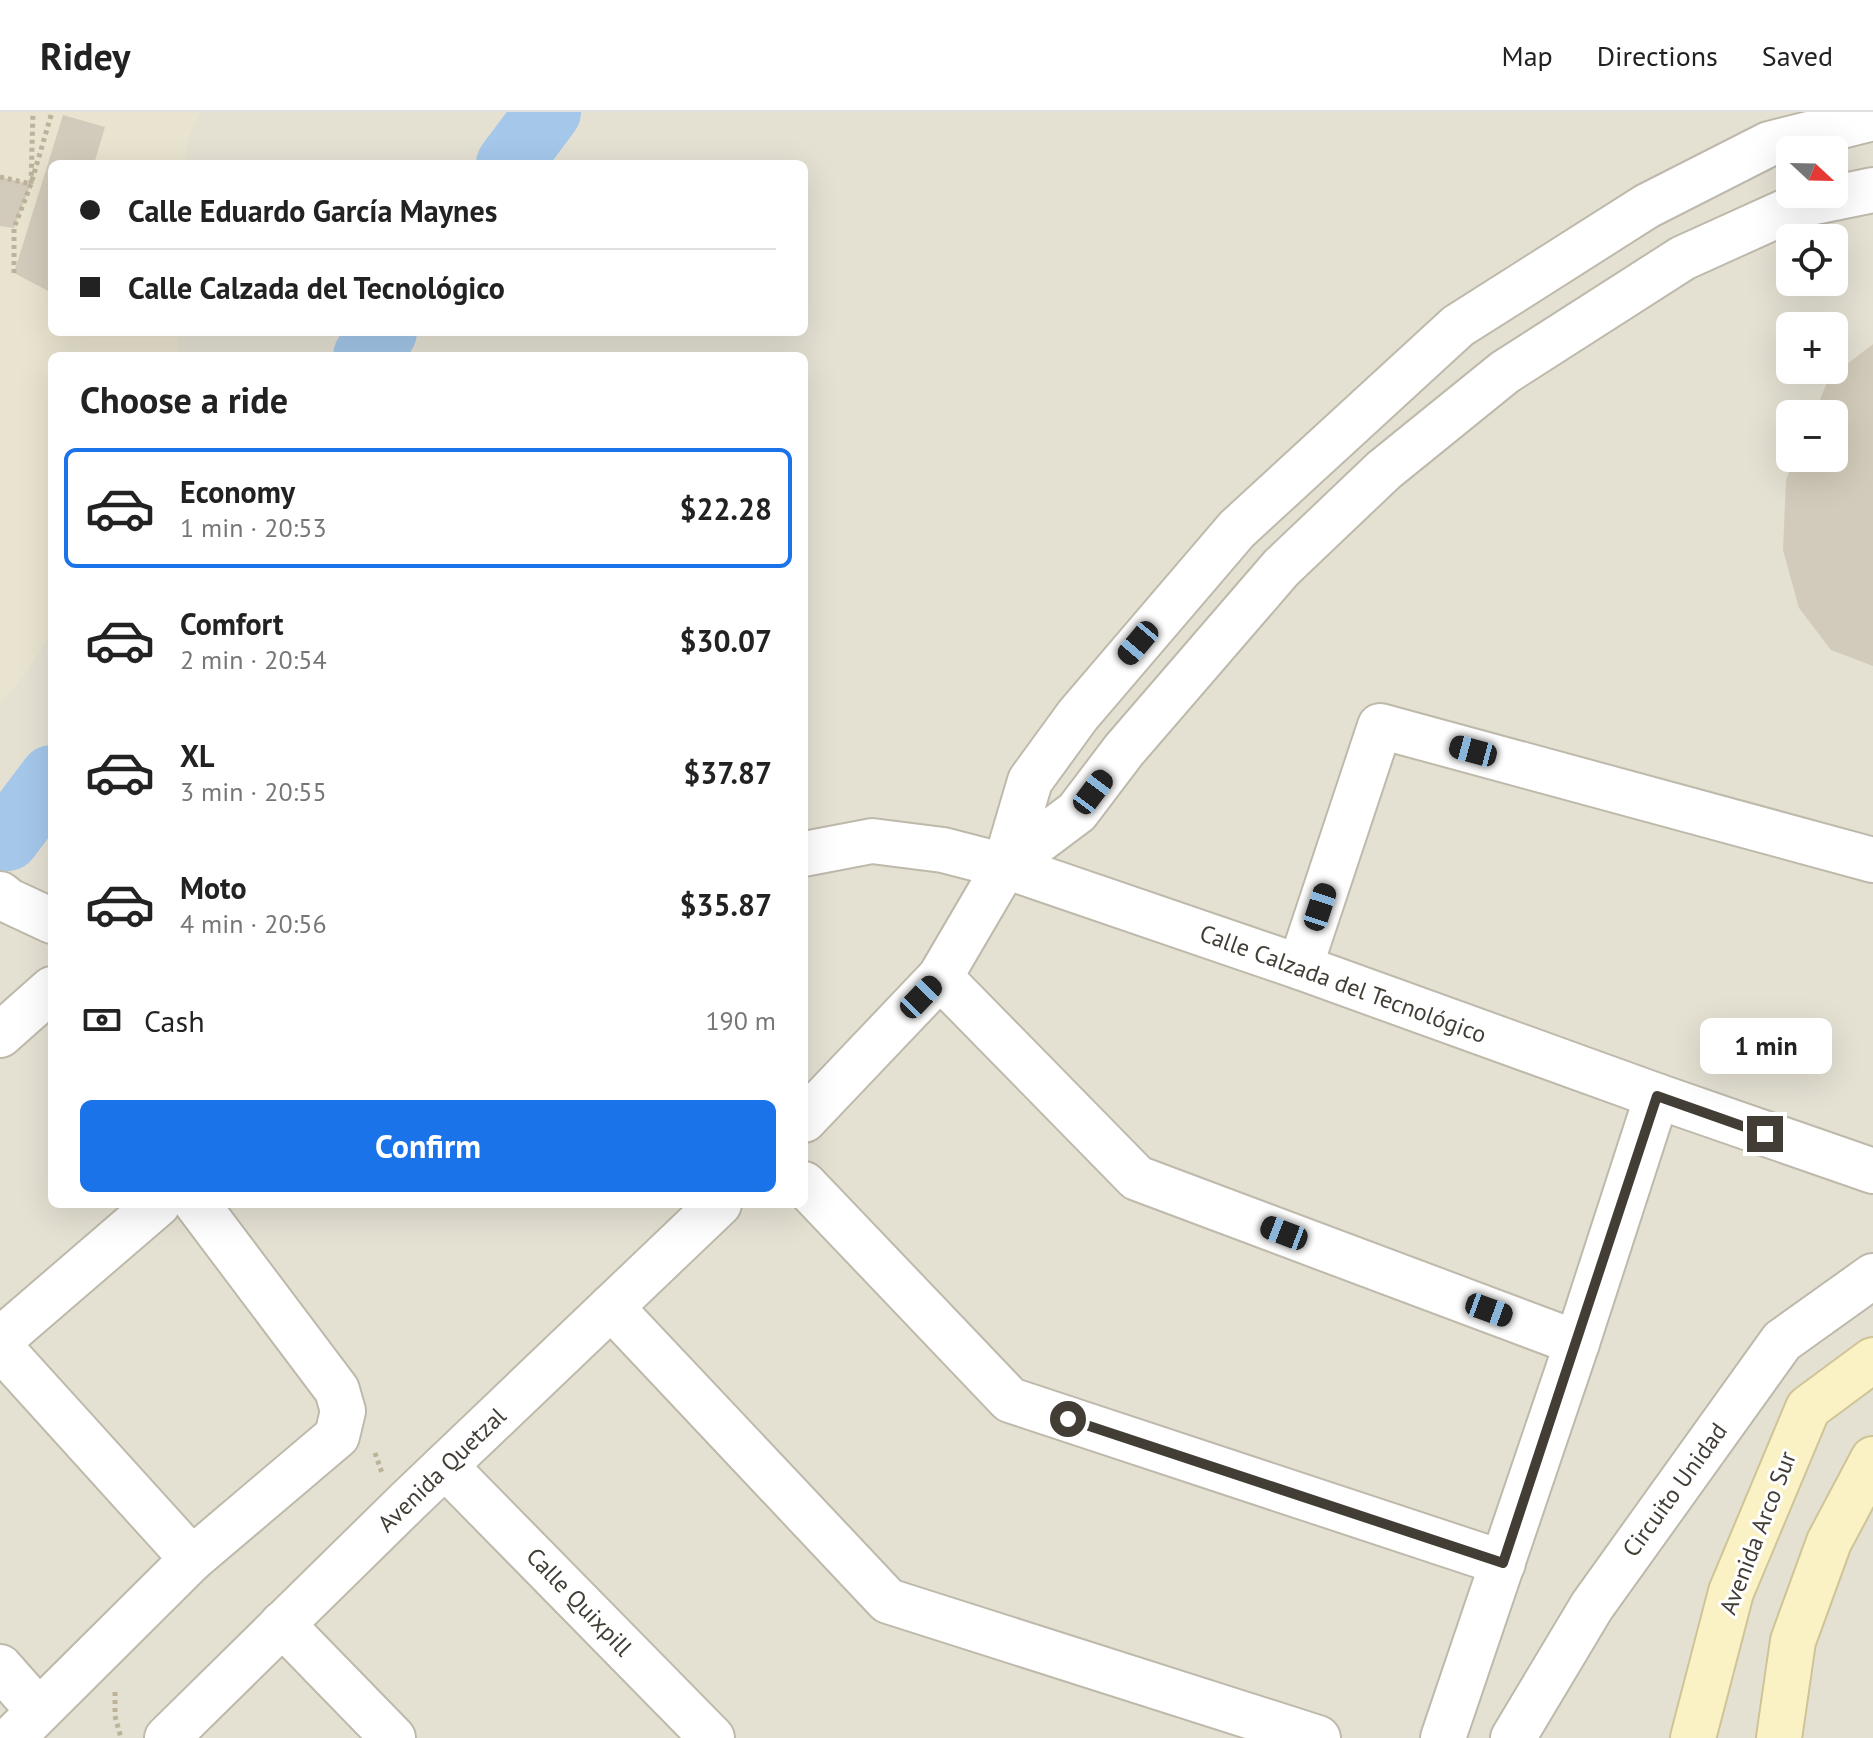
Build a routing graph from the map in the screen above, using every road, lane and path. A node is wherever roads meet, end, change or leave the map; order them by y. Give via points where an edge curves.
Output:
1 (33, 112) edge
2 (52, 112) edge
3 (1873, 118) edge
4 (0, 177) edge
5 (31, 184) junction
6 (1873, 190) edge
7 (14, 273) dead end
8 (808, 853) edge
9 (1873, 860) edge
10 (1005, 866) junction
11 (0, 894) edge
12 (48, 919) edge
13 (1300, 967) junction
14 (940, 977) junction
15 (46, 1007) edge
16 (0, 1035) edge
17 (1657, 1096) junction
18 (808, 1116) edge
19 (1873, 1171) edge
20 (808, 1188) edge
21 (153, 1208) edge
22 (200, 1208) edge
23 (715, 1208) edge
24 (1873, 1276) edge
25 (611, 1307) junction
26 (0, 1340) edge
27 (1577, 1343) junction
28 (0, 1347) edge
29 (1873, 1360) edge
30 (1873, 1459) edge
31 (445, 1466) junction
32 (192, 1559) junction
33 (1503, 1563) junction
34 (282, 1624) junction
35 (0, 1667) edge
36 (25, 1724) edge
37 (167, 1738) edge
38 (393, 1738) edge
39 (712, 1738) edge
40 (1318, 1738) edge
41 (1443, 1738) edge
42 (1513, 1738) edge
43 (1693, 1738) edge
44 (1779, 1738) edge

1 - 5 path
2 - 5 path
3 - 10 street via 1755,151 1647,206 1458,326 1237,529 1158,619 1030,781
4 - 5 path
5 - 7 path via 14,228
6 - 10 street via 1800,205 1683,258 1505,372 1384,470 1281,568 1077,812
8 - 10 street, Calle Calzada del Tecnológico via 872,841 943,850
9 - 13 street via 1380,726
10 - 13 street, Calle Calzada del Tecnológico
10 - 14 street
11 - 12 street
13 - 17 street, Calle Calzada del Tecnológico
14 - 18 street
14 - 27 street via 1137,1178
15 - 16 street
17 - 19 street, Calle Calzada del Tecnológico
17 - 27 street
20 - 33 street via 1010,1400
21 - 26 street
22 - 32 street via 337,1390 343,1411 337,1436
23 - 25 street, Avenida Quetzal
24 - 42 street, Circuito Unidad via 1782,1341 1592,1606
25 - 31 street, Avenida Quetzal
25 - 40 street via 888,1601
27 - 33 street
28 - 32 street
29 - 43 main road, Avenida Arco Sur via 1808,1408 1731,1592
30 - 44 main road via 1829,1542 1793,1641
31 - 34 street, Avenida Quetzal
31 - 39 street, Calle Quixpill
32 - 36 street
33 - 41 street
34 - 37 street, Avenida Quetzal
34 - 38 street
35 - 36 street

